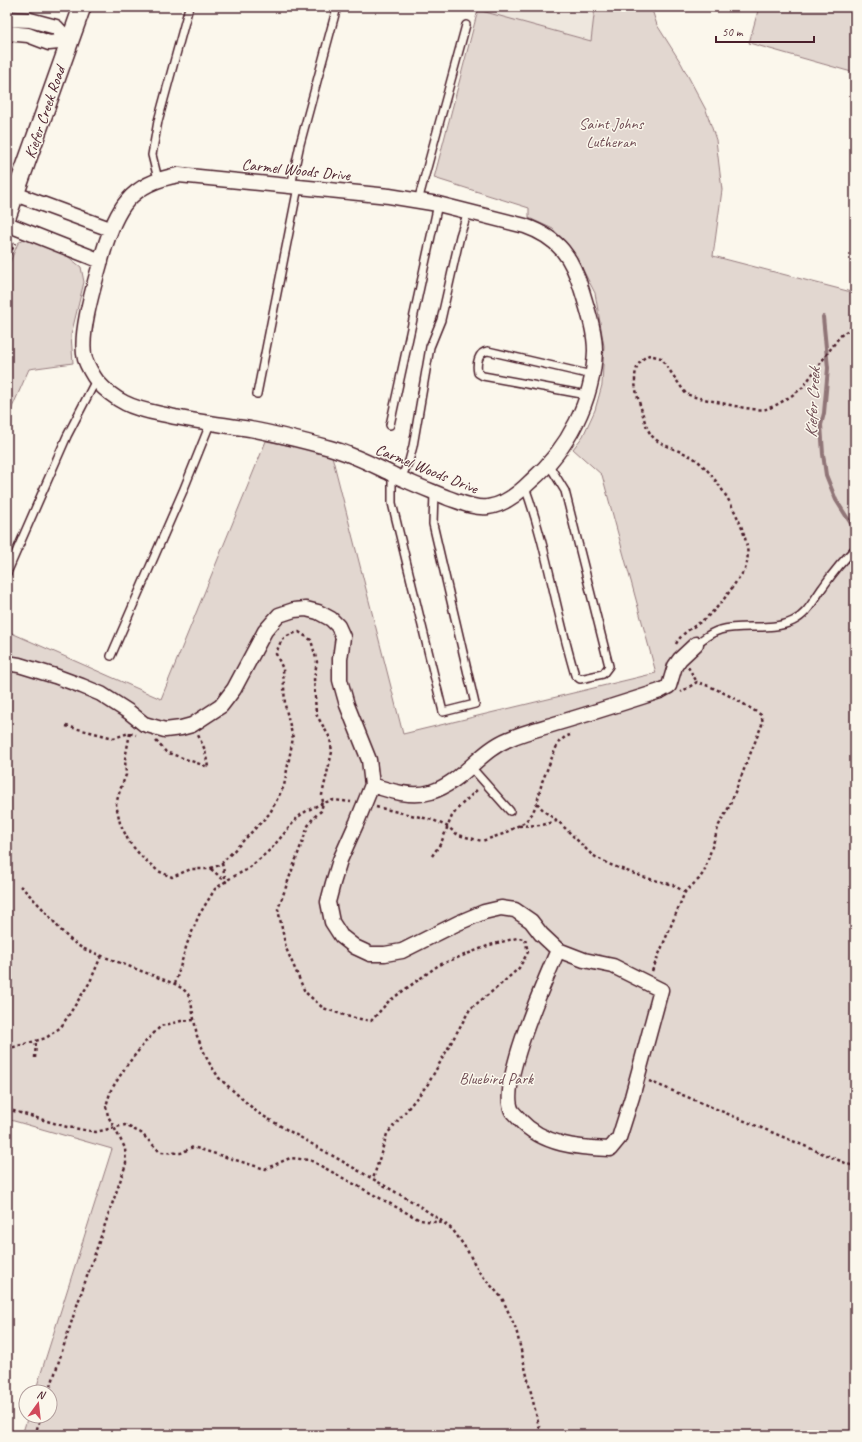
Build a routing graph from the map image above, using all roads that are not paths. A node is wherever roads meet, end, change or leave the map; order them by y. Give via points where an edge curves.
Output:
1 (82, 7) edge
2 (189, 7) edge
3 (337, 7) edge
4 (7, 19) edge
5 (466, 25) dead end
6 (7, 33) edge
7 (69, 41) junction
8 (158, 179) junction
9 (295, 186) junction
10 (15, 194) junction
11 (418, 201) junction
12 (438, 204) junction
13 (468, 211) junction
14 (7, 217) edge
15 (7, 224) edge
16 (110, 229) junction
17 (101, 261) junction
18 (592, 374) junction
19 (96, 380) junction
20 (257, 394) dead end
21 (587, 396) junction
22 (210, 424) junction
23 (390, 425) dead end
24 (549, 465) junction
25 (396, 476) junction
26 (525, 487) junction
27 (434, 492) junction
28 (855, 549) edge
29 (7, 573) edge
30 (696, 644) joint
31 (111, 656) dead end
32 (7, 663) edge
33 (471, 767) junction
34 (372, 785) junction
35 (510, 811) dead end
36 (558, 950) junction

1 - 7 street, Kiefer Creek Road
2 - 8 lane via 158,121 152,155
3 - 9 lane via 300,144
4 - 7 street via 30,20 56,27
5 - 11 lane
6 - 7 street via 28,35 49,43
7 - 10 street, Kiefer Creek Road
8 - 9 street, Carmel Woods Drive via 179,175
8 - 16 street, Carmel Woods Drive via 134,193 122,206
9 - 11 street, Carmel Woods Drive
9 - 20 lane
10 - 14 street, Kiefer Creek Road
10 - 16 street
11 - 12 street, Carmel Woods Drive
12 - 13 street, Carmel Woods Drive
12 - 23 lane
13 - 18 street, Carmel Woods Drive via 536,230 547,235 563,249 577,274 593,328 595,350
13 - 25 lane via 441,320 430,347 409,461
15 - 17 street
16 - 17 street, Carmel Woods Drive
17 - 19 street, Carmel Woods Drive via 82,338 85,359
18 - 21 street, Carmel Woods Drive
18 - 21 lane via 488,351 480,354 477,369 483,376
19 - 22 street, Carmel Woods Drive via 125,403 150,412
19 - 29 lane via 67,436
21 - 24 street, Carmel Woods Drive via 567,439
22 - 25 street, Carmel Woods Drive via 310,442 344,452
22 - 31 lane
24 - 26 street, Carmel Woods Drive
24 - 26 lane via 565,491 609,666 603,674 580,678 575,675 564,639 536,516
25 - 27 street, Carmel Woods Drive
25 - 27 lane via 392,503 443,712 475,704 433,524
26 - 27 street, Carmel Woods Drive via 487,508 462,503
28 - 30 lane via 823,587 806,613 794,621 764,627 720,630
30 - 33 street via 675,666 669,686 660,691 508,739 485,753
32 - 34 street via 48,674 102,694 144,724 164,730 192,725 221,706 234,689 265,631 279,615 306,609 318,612 331,619 343,637 340,680 369,760
33 - 34 street via 452,782 431,792 394,792
33 - 35 lane
34 - 36 street via 340,860 328,902 332,922 341,936 370,954 385,954 402,951 458,923 500,908 515,910 531,921
36 - 36 street via 517,1056 509,1092 512,1110 524,1124 542,1137 585,1148 610,1149 619,1138 661,990 613,966 584,960

